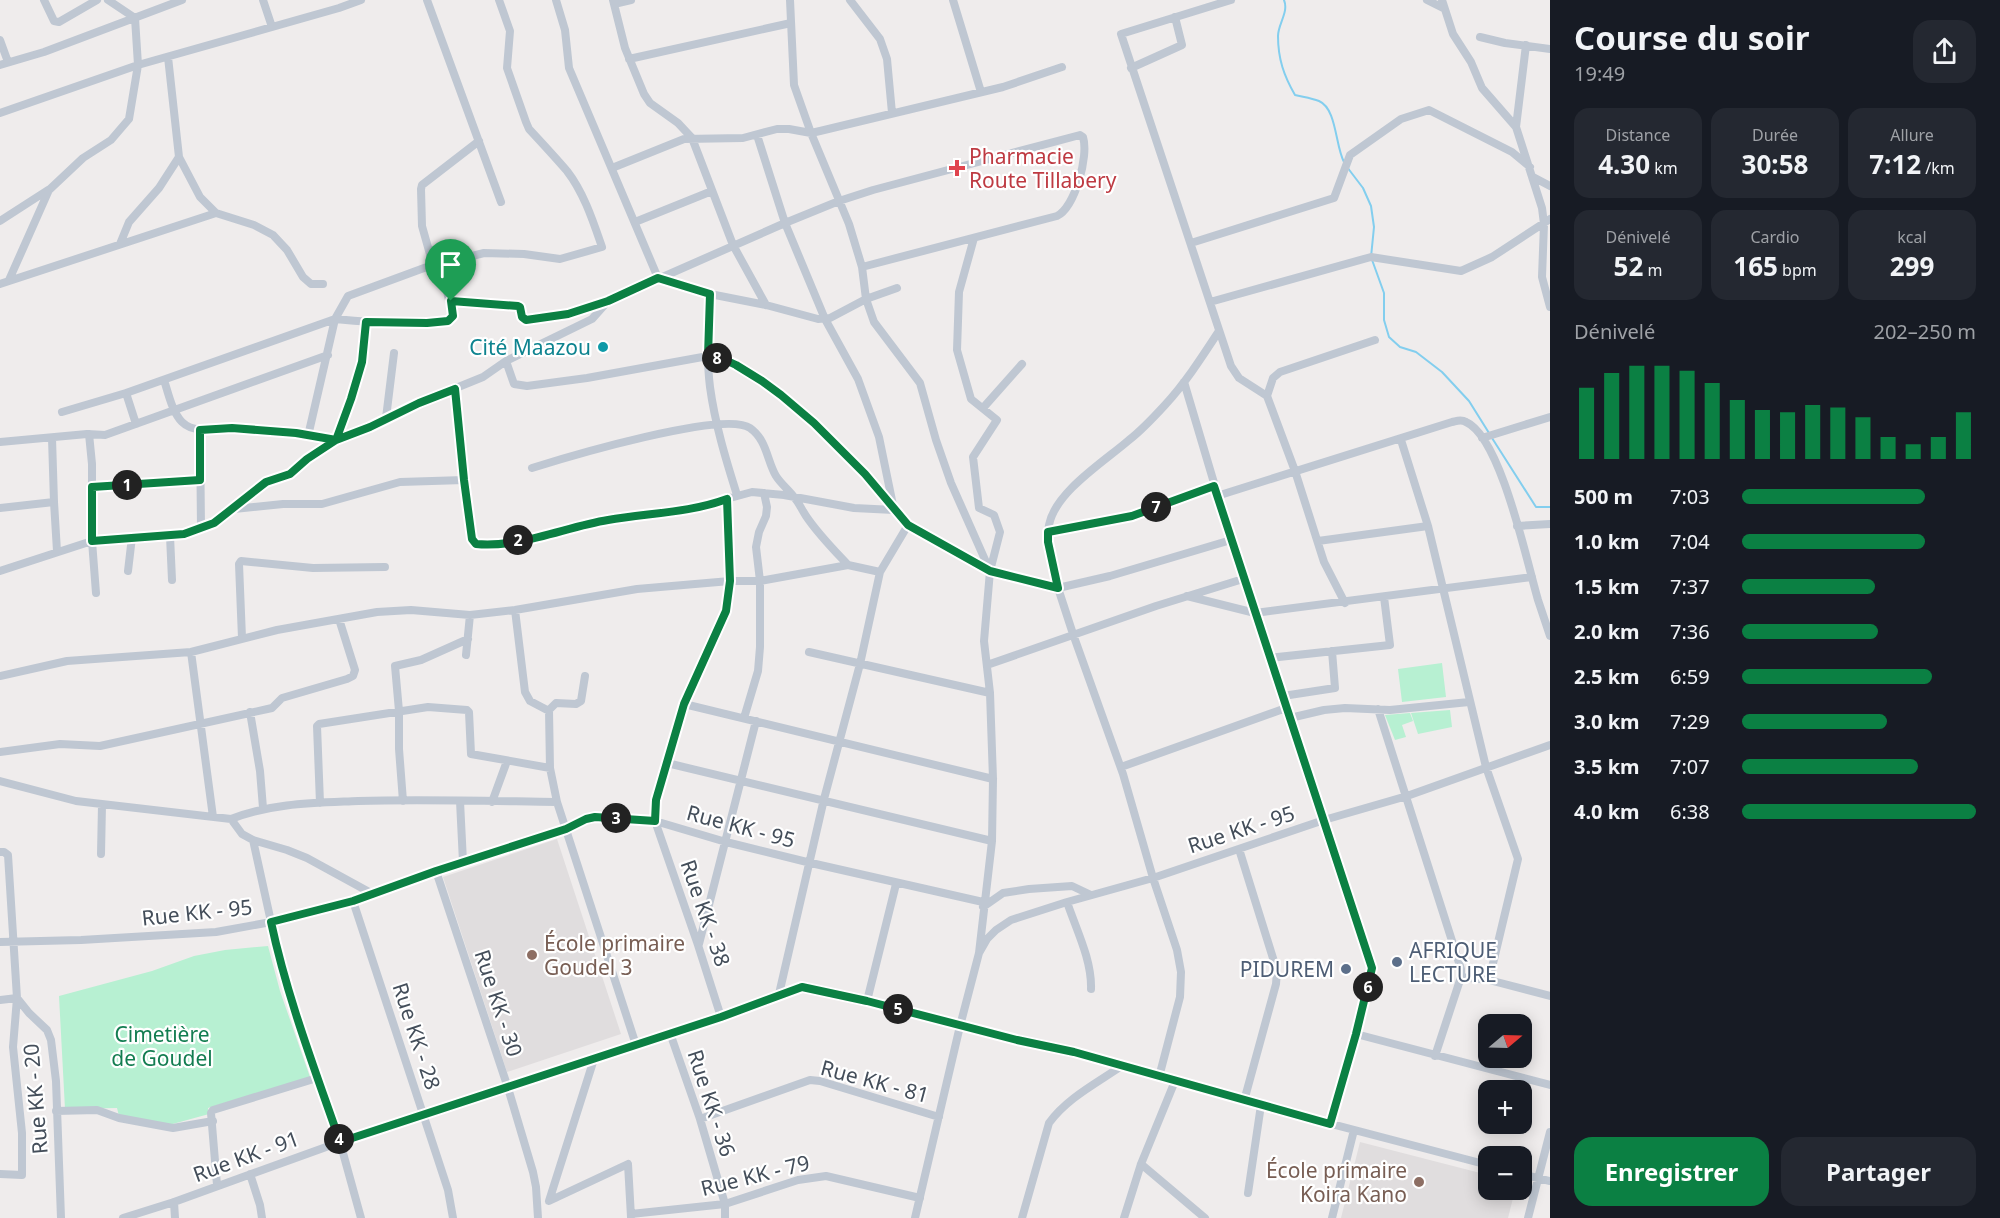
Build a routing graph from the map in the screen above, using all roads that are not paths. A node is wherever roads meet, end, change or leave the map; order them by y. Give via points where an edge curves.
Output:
1 (44, 0) edge
2 (97, 0) edge
3 (108, 0) edge
4 (182, 0) edge
5 (263, 0) edge
6 (328, 0) edge
7 (360, 0) edge
8 (427, 0) edge
9 (499, 0) edge
10 (556, 0) edge
11 (631, 0) edge
12 (790, 0) edge
13 (850, 0) edge
14 (953, 0) edge
15 (1231, 0) edge
16 (1427, 0) edge
17 (613, 2) edge
18 (120, 3) edge
19 (1442, 4) edge
20 (332, 10) junction
21 (1175, 16) junction
22 (135, 18) junction
23 (790, 22) junction
24 (272, 27) junction
25 (1480, 37) dead end
26 (0, 40) edge
27 (1526, 45) junction
28 (1550, 49) edge
29 (168, 57) junction
30 (629, 58) junction
31 (4, 63) edge
32 (138, 65) junction
33 (1062, 67) dead end
34 (1131, 68) junction
35 (981, 92) junction
36 (0, 113) edge
37 (892, 113) junction
38 (1516, 127) junction
39 (811, 133) junction
40 (757, 135) junction
41 (692, 138) junction
42 (479, 141) junction
43 (179, 157) junction
44 (1530, 167) junction
45 (612, 168) junction
46 (1533, 177) junction
47 (1550, 186) edge
48 (49, 190) junction
49 (712, 191) junction
50 (839, 201) junction
51 (501, 202) dead end
52 (216, 213) junction
53 (0, 221) edge
54 (1547, 221) edge
55 (635, 222) junction
56 (785, 223) junction
57 (974, 238) junction
58 (1191, 243) junction
59 (120, 244) junction
60 (733, 245) junction
61 (436, 264) junction
62 (862, 267) junction
63 (658, 278) junction
64 (9, 280) junction
65 (0, 284) edge
66 (323, 284) dead end
67 (897, 288) dead end
68 (710, 294) junction
69 (866, 299) junction
70 (451, 301) junction
71 (608, 301) junction
72 (1210, 302) junction
73 (766, 305) junction
74 (1550, 307) edge
75 (335, 319) junction
76 (825, 319) junction
77 (366, 322) junction
78 (1219, 331) junction
79 (1375, 340) dead end
80 (394, 353) dead end
81 (328, 355) junction
82 (708, 356) junction
83 (506, 361) junction
84 (1022, 364) dead end
85 (164, 380) junction
86 (1184, 382) junction
87 (455, 389) junction
88 (126, 393) junction
89 (1267, 396) junction
90 (983, 408) junction
91 (175, 411) junction
92 (62, 412) dead end
93 (1550, 417) edge
94 (386, 418) junction
95 (718, 423) junction
96 (136, 424) junction
97 (200, 430) junction
98 (89, 434) junction
99 (308, 436) junction
100 (52, 438) junction
101 (1482, 438) junction
102 (336, 440) junction
103 (1401, 440) junction
104 (0, 442) edge
105 (532, 468) dead end
106 (1295, 471) junction
107 (200, 480) junction
108 (464, 480) junction
109 (1214, 486) junction
110 (92, 487) junction
111 (764, 493) junction
112 (737, 495) junction
113 (1217, 496) junction
114 (795, 498) junction
115 (727, 499) junction
116 (54, 502) junction
117 (0, 508) edge
118 (233, 509) junction
119 (894, 510) junction
120 (1550, 524) edge
121 (908, 525) junction
122 (1428, 526) junction
123 (1517, 526) junction
124 (201, 528) junction
125 (1048, 532) junction
126 (170, 536) junction
127 (132, 537) junction
128 (1231, 540) junction
129 (92, 541) junction
130 (1318, 541) junction
131 (57, 551) junction
132 (848, 565) junction
133 (385, 567) dead end
134 (128, 570) dead end
135 (0, 571) edge
136 (990, 571) junction
137 (880, 572) junction
138 (1532, 577) junction
139 (1243, 579) junction
140 (172, 580) dead end
141 (730, 581) junction
142 (760, 581) junction
143 (1058, 588) junction
144 (1444, 589) junction
145 (96, 593) dead end
146 (1187, 596) junction
147 (1384, 597) junction
148 (1345, 603) junction
149 (515, 610) junction
150 (1255, 613) junction
151 (470, 615) junction
152 (339, 619) junction
153 (1073, 634) junction
154 (1550, 636) edge
155 (242, 638) junction
156 (468, 639) junction
157 (1332, 651) junction
158 (191, 652) junction
159 (809, 652) dead end
160 (466, 655) dead end
161 (1269, 658) junction
162 (860, 664) junction
163 (987, 665) junction
164 (0, 676) edge
165 (585, 676) dead end
166 (990, 693) junction
167 (1283, 696) junction
168 (1469, 702) junction
169 (684, 704) junction
170 (1286, 708) junction
171 (1378, 709) junction
172 (399, 711) junction
173 (549, 711) junction
174 (250, 712) junction
175 (744, 718) junction
176 (1290, 718) junction
177 (756, 721) junction
178 (201, 724) junction
179 (839, 742) junction
180 (1550, 745) edge
181 (0, 752) edge
182 (507, 761) junction
183 (667, 763) junction
184 (1121, 767) junction
185 (1486, 767) junction
186 (550, 768) junction
187 (993, 779) junction
188 (739, 780) junction
189 (0, 782) edge
190 (1407, 796) junction
191 (824, 800) junction
192 (403, 801) junction
193 (460, 801) junction
194 (492, 802) junction
195 (557, 802) junction
196 (320, 803) junction
197 (102, 805) junction
198 (263, 808) junction
199 (213, 817) junction
200 (231, 819) junction
201 (1324, 820) junction
202 (655, 821) junction
203 (566, 829) junction
204 (253, 840) junction
205 (992, 841) junction
206 (726, 842) junction
207 (1239, 849) junction
208 (0, 852) edge
209 (102, 854) dead end
210 (464, 862) junction
211 (811, 863) junction
212 (436, 871) junction
213 (1153, 878) junction
214 (896, 884) junction
215 (371, 893) junction
216 (1091, 895) junction
217 (353, 901) junction
218 (1066, 902) junction
219 (983, 904) junction
220 (271, 922) junction
221 (12, 941) junction
222 (0, 942) edge
223 (698, 945) junction
224 (979, 953) junction
225 (1461, 977) junction
226 (1489, 980) junction
227 (1091, 989) dead end
228 (779, 994) junction
229 (1550, 996) edge
230 (16, 998) junction
231 (0, 1000) edge
232 (867, 1001) junction
233 (721, 1017) junction
234 (960, 1026) junction
235 (670, 1034) junction
236 (1356, 1034) junction
237 (636, 1045) junction
238 (1435, 1056) junction
239 (594, 1059) junction
240 (1123, 1065) junction
241 (1159, 1077) junction
242 (317, 1078) junction
243 (1174, 1081) junction
244 (1550, 1085) edge
245 (508, 1088) junction
246 (1244, 1101) junction
247 (1261, 1105) junction
248 (56, 1111) junction
249 (423, 1115) junction
250 (939, 1117) junction
251 (700, 1119) junction
252 (213, 1121) junction
253 (1330, 1124) junction
254 (1354, 1130) junction
255 (1550, 1132) edge
256 (340, 1142) junction
257 (1478, 1162) edge
258 (1141, 1164) junction
259 (250, 1173) junction
260 (0, 1174) edge
261 (1532, 1177) edge
262 (1537, 1178) junction
263 (1550, 1181) edge
264 (217, 1185) junction
265 (1248, 1193) dead end
266 (920, 1198) junction
267 (174, 1202) junction
268 (725, 1204) junction
269 (631, 1216) edge
270 (61, 1218) edge
271 (123, 1218) edge
272 (175, 1218) edge
273 (262, 1218) edge
274 (361, 1218) edge
275 (453, 1218) edge
276 (538, 1218) edge
277 (725, 1218) edge
278 (915, 1218) edge
279 (1022, 1218) edge
280 (1124, 1218) edge
281 (1205, 1218) edge
282 (1332, 1218) edge
283 (1528, 1218) edge

1 - 2 street via 54,21 59,22
3 - 18 street
4 - 22 street
5 - 24 street
6 - 20 street
7 - 20 street
8 - 42 street
9 - 61 street via 510,31 507,68 526,122 568,172 602,247 560,259 489,252
10 - 45 street via 564,23 569,68
11 - 17 street
12 - 23 street
13 - 37 street via 880,39 887,59
14 - 35 street
15 - 21 street
16 - 19 street
17 - 30 street
18 - 22 street
19 - 38 street via 1482,88
20 - 24 street
21 - 34 street via 1182,45
21 - 34 street via 1120,34
22 - 31 street
22 - 32 street
23 - 30 street
23 - 39 street via 794,86
24 - 29 street
25 - 27 street
26 - 31 street
27 - 28 street
27 - 38 street
29 - 32 street
29 - 43 street
30 - 41 street via 650,103
32 - 36 street
32 - 48 street via 129,119 111,140 83,158
33 - 35 street
34 - 58 street
35 - 37 street
37 - 39 street
38 - 44 street
39 - 40 street via 777,129
39 - 50 street
40 - 41 street
40 - 56 street
41 - 45 street
41 - 49 street
42 - 51 street
42 - 61 street via 422,185 422,226
43 - 52 street via 200,197
43 - 59 street via 159,188 129,222
44 - 46 street
44 - 58 street via 1512,152 1429,111 1401,119 1350,155 1334,198
45 - 55 street
46 - 47 street
46 - 54 street
48 - 53 street
48 - 64 street
49 - 55 street
49 - 60 street
50 - 56 street
50 - 57 street via 1083,137 1084,161 1071,202 1063,213
50 - 62 street
52 - 59 street
52 - 66 street via 254,225 273,236 310,284
54 - 72 street via 1492,257 1461,271 1371,256
54 - 74 street via 1542,277
55 - 63 street
56 - 60 street
56 - 76 street
57 - 62 street
57 - 90 street via 959,292 957,350 971,399
58 - 72 street
59 - 64 street
60 - 63 street
60 - 73 street
61 - 70 street
61 - 75 street via 348,296
62 - 69 street
63 - 68 street
63 - 71 street
64 - 65 street
67 - 69 street
68 - 73 street
68 - 82 street
69 - 76 street
69 - 136 street via 874,322 920,383 951,483
70 - 71 street via 518,306 526,320 568,314
70 - 77 street via 453,316 448,321
71 - 83 street via 592,319
72 - 78 street
73 - 76 street
75 - 77 street
75 - 81 street
75 - 85 street
76 - 119 street via 858,379 879,437
77 - 102 street via 362,362
78 - 86 street
78 - 89 street via 1239,378
79 - 89 street via 1280,372 1273,378
80 - 94 street
81 - 91 street
81 - 99 street
82 - 83 street via 527,387 513,384
82 - 95 street
82 - 119 street via 736,365 781,395 865,474
83 - 87 street
84 - 90 street
85 - 88 street
85 - 91 street
86 - 109 street
86 - 125 street via 1131,439 1101,461 1062,500
87 - 94 street
87 - 108 street
88 - 92 street
88 - 96 street
89 - 106 street
90 - 136 street via 997,420 973,457 979,508 994,515 1000,532
91 - 96 street
91 - 97 street via 183,423
93 - 101 street
94 - 102 street
95 - 105 street via 639,438
95 - 112 street
95 - 114 street via 750,428 769,454 776,475
96 - 98 street via 105,435
97 - 99 street via 232,428
97 - 107 street
98 - 100 street
98 - 110 street
99 - 102 street
100 - 104 street
100 - 116 street
101 - 103 street via 1460,420
101 - 123 street via 1504,481
102 - 118 street via 290,474 266,482
103 - 106 street
103 - 122 street
106 - 113 street
106 - 130 street
107 - 110 street
107 - 124 street
108 - 115 street via 472,539 479,544 538,537 607,520 693,508
108 - 118 street via 400,482 322,504
109 - 113 street
109 - 125 street via 1132,516
110 - 129 street
111 - 112 street
111 - 114 street
111 - 142 street via 766,516 756,547
112 - 115 street
113 - 128 street
114 - 119 street
114 - 132 street
115 - 141 street
116 - 117 street
116 - 131 street
118 - 124 street
119 - 121 street
120 - 123 street
121 - 136 street
121 - 137 street
122 - 130 street
122 - 144 street
123 - 138 street
124 - 126 street
125 - 143 street
126 - 127 street
126 - 140 street
127 - 129 street
127 - 134 street
128 - 139 street
128 - 143 street
129 - 131 street
129 - 145 street
130 - 148 street via 1329,574
131 - 135 street
132 - 137 street
132 - 142 street
133 - 155 street via 313,568 241,561
136 - 143 street
136 - 163 street via 984,641
137 - 162 street
138 - 144 street
138 - 154 street
139 - 146 street
139 - 150 street
141 - 142 street
141 - 149 street via 637,589
141 - 169 street via 724,618
142 - 175 street via 758,671
143 - 153 street
144 - 147 street
144 - 168 street
146 - 150 street
146 - 153 street
147 - 148 street
147 - 157 street via 1390,645
148 - 150 street
149 - 151 street
149 - 173 street via 525,692 530,701
150 - 161 street
151 - 152 street via 411,610
151 - 156 street
152 - 155 street
152 - 174 street via 355,670 353,676 282,698 272,708
153 - 163 street
153 - 184 street
155 - 158 street
156 - 160 street
156 - 172 street via 421,660 395,666
157 - 161 street
157 - 167 street via 1335,688
158 - 164 street via 66,661
158 - 178 street
159 - 162 street
161 - 167 street
162 - 166 street
162 - 179 street
163 - 166 street
165 - 173 street via 581,701 555,703
166 - 187 street
167 - 170 street
168 - 171 street
168 - 185 street
169 - 175 street
169 - 183 street
170 - 176 street
170 - 184 street
171 - 176 street via 1324,710
171 - 190 street
172 - 182 street via 432,706 467,711 471,754
172 - 192 street
172 - 196 street via 317,726
173 - 186 street
174 - 178 street
174 - 198 street
175 - 177 street
176 - 201 street
177 - 179 street
177 - 188 street
178 - 181 street via 100,746 60,744
178 - 199 street
179 - 187 street
179 - 191 street
180 - 185 street, Rue KK - 95
182 - 186 street
182 - 194 street
183 - 188 street
183 - 202 street via 656,800
184 - 213 street
185 - 190 street, Rue KK - 95
185 - 226 street via 1518,859
186 - 195 street
187 - 205 street
188 - 191 street
188 - 206 street
189 - 197 street
190 - 201 street, Rue KK - 95
190 - 225 street via 1460,961
191 - 205 street
191 - 211 street
192 - 193 street
192 - 196 street
193 - 194 street
193 - 210 street
194 - 195 street
195 - 203 street
196 - 198 street
197 - 199 street
197 - 209 street
198 - 200 street
199 - 200 street
200 - 204 street via 242,834
201 - 207 street, Rue KK - 95
201 - 236 street via 1372,968
202 - 203 street, Rue KK - 95 via 595,817
202 - 206 street, Rue KK - 95
202 - 223 street, Rue KK - 38
203 - 210 street, Rue KK - 95
203 - 237 street
204 - 215 street via 307,858
204 - 220 street
205 - 219 street
206 - 211 street, Rue KK - 95
206 - 223 street
207 - 213 street, Rue KK - 95
207 - 246 street via 1277,971
208 - 221 street via 8,855
210 - 212 street, Rue KK - 95
211 - 214 street, Rue KK - 95
211 - 228 street
212 - 215 street, Rue KK - 95
212 - 245 street, Rue KK - 30
213 - 216 street, Rue KK - 95
213 - 241 street via 1181,972 1180,997
214 - 219 street, Rue KK - 95
214 - 232 street
215 - 217 street, Rue KK - 95
216 - 218 street, Rue KK - 95
216 - 219 street via 1072,886 1029,889 1004,893
217 - 220 street, Rue KK - 95
217 - 249 street, Rue KK - 28
218 - 224 street, Rue KK - 95 via 1011,920 987,939
218 - 227 street via 1087,959
219 - 224 street
220 - 221 street, Rue KK - 95 via 216,932
220 - 242 street
221 - 222 street, Rue KK - 95
221 - 230 street
223 - 233 street, Rue KK - 38
224 - 234 street
225 - 226 street
225 - 238 street
226 - 229 street
228 - 232 street, Rue KK - 91 via 802,987
228 - 233 street, Rue KK - 91
230 - 231 street
230 - 248 street, Rue KK - 20 via 47,1030 54,1059
230 - 260 street via 13,1047 23,1173
232 - 234 street, Rue KK - 91
233 - 235 street, Rue KK - 91
234 - 240 street, Rue KK - 91
234 - 250 street
235 - 237 street, Rue KK - 91
235 - 251 street, Rue KK - 36
236 - 238 street
236 - 253 street
237 - 239 street, Rue KK - 91
238 - 244 street
239 - 245 street, Rue KK - 91
239 - 269 street via 549,1201 628,1164
240 - 241 street, Rue KK - 91
240 - 279 street via 1068,1102 1049,1123
241 - 243 street, Rue KK - 91
242 - 252 street via 215,1109
242 - 256 street
243 - 246 street, Rue KK - 91
243 - 258 street
245 - 249 street, Rue KK - 91
245 - 276 street, Rue KK - 30 via 536,1187
246 - 247 street, Rue KK - 91
247 - 253 street, Rue KK - 91
247 - 265 street
248 - 252 street via 97,1110 173,1128
248 - 270 street, Rue KK - 20
249 - 256 street, Rue KK - 91
249 - 275 street, Rue KK - 28 via 448,1190
250 - 251 street, Rue KK - 81 via 810,1080
250 - 266 street
251 - 268 street, Rue KK - 36
252 - 264 street
253 - 254 street, Rue KK - 91
254 - 257 street, Rue KK - 91
254 - 282 street
255 - 262 street
256 - 259 street, Rue KK - 91
256 - 274 street
258 - 280 street
258 - 281 street
259 - 264 street, Rue KK - 91
259 - 273 street
261 - 262 street
262 - 263 street
262 - 283 street
264 - 267 street, Rue KK - 91
266 - 268 street, Rue KK - 79 via 826,1176 798,1180
266 - 278 street
267 - 271 street, Rue KK - 91
267 - 272 street
268 - 269 street, Rue KK - 79
268 - 277 street, Rue KK - 36

